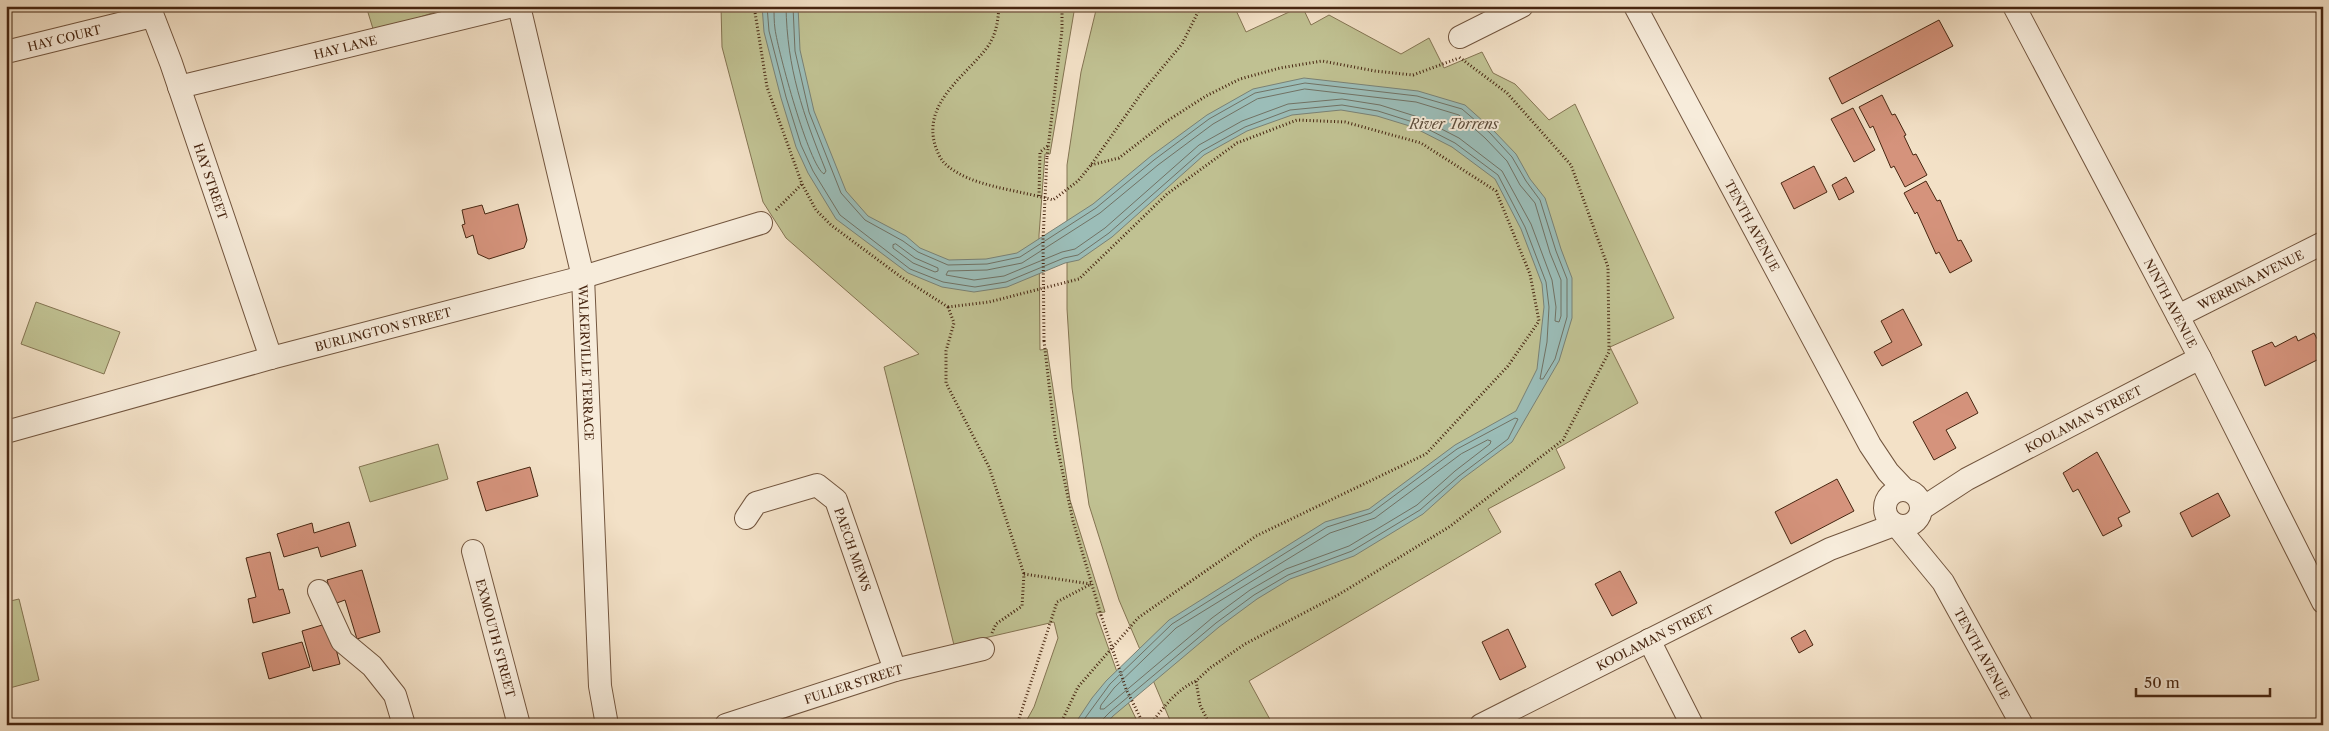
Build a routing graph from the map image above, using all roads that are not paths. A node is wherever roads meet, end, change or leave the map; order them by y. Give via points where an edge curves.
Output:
1 (513, 6) edge
2 (519, 6) edge
3 (1522, 6) edge
4 (1635, 6) edge
5 (2014, 6) edge
6 (150, 11) edge
7 (1460, 48) road end
8 (6, 52) edge
9 (179, 87) junction
10 (761, 223) road end
11 (2323, 243) edge
12 (583, 277) junction
13 (2178, 316) junction
14 (272, 358) junction
15 (2200, 358) junction
16 (6, 432) edge
17 (1903, 509) junction
18 (746, 518) dead end
19 (473, 551) dead end
20 (319, 591) dead end
21 (2323, 602) edge
22 (1649, 640) junction
23 (983, 649) road end
24 (895, 670) junction
25 (404, 725) edge
26 (518, 725) edge
27 (607, 725) edge
28 (726, 725) edge
29 (1481, 725) edge
30 (1692, 725) edge
31 (2022, 725) edge

1 - 9 street, HAY LANE
2 - 12 street, WALKERVILLE TERRACE
3 - 7 street
4 - 17 street, TENTH AVENUE
5 - 13 street, NINTH AVENUE
6 - 8 street, HAY COURT
6 - 9 street, HAY STREET
9 - 14 street, HAY STREET
10 - 12 street, BURLINGTON STREET
11 - 13 street, WERRINA AVENUE
12 - 14 street, BURLINGTON STREET
12 - 27 street, WALKERVILLE TERRACE via 600,686
13 - 15 street, NINTH AVENUE
14 - 16 street, BURLINGTON STREET
15 - 17 street, KOOLAMAN STREET
15 - 21 street, NINTH AVENUE
17 - 22 street, KOOLAMAN STREET
17 - 31 street, TENTH AVENUE via 1932,548 1943,582
18 - 24 street, PAECH MEWS via 756,503 817,485 836,500
19 - 26 street, EXMOUTH STREET
20 - 25 street via 342,640 372,666 395,695
22 - 29 street, KOOLAMAN STREET
22 - 30 street
23 - 24 street, FULLER STREET
24 - 28 street, FULLER STREET

